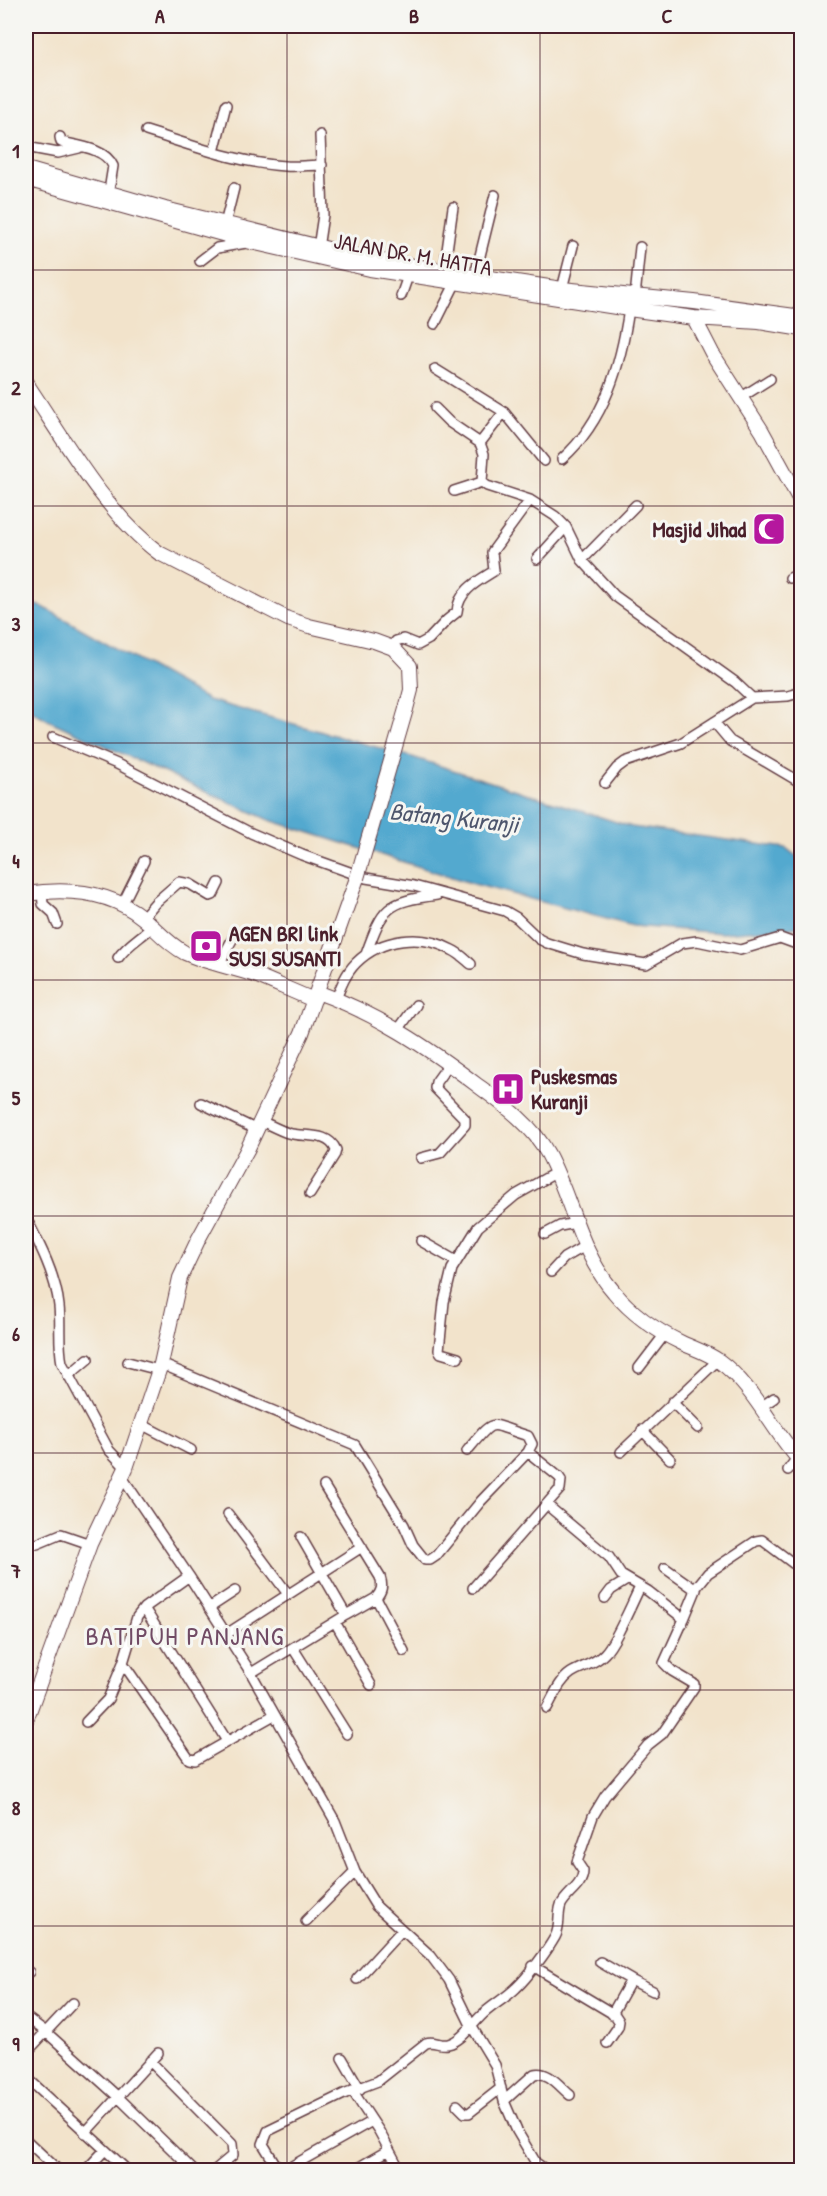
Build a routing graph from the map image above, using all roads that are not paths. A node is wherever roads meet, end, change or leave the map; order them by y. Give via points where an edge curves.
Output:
1 (226, 105) dead end
2 (146, 131) dead end
3 (320, 135) dead end
4 (60, 137) dead end
5 (26, 147) edge
6 (83, 147) junction
7 (214, 152) junction
8 (322, 165) junction
9 (26, 169) edge
10 (26, 179) edge
11 (234, 188) dead end
12 (109, 191) junction
13 (495, 195) dead end
14 (453, 207) dead end
15 (225, 224) junction
16 (251, 242) junction
17 (573, 246) dead end
18 (640, 247) dead end
19 (318, 248) junction
20 (200, 261) dead end
21 (444, 272) junction
22 (411, 273) junction
23 (474, 276) junction
24 (455, 284) junction
25 (562, 289) junction
26 (401, 296) dead end
27 (632, 303) junction
28 (694, 318) junction
29 (799, 322) edge
30 (435, 324) dead end
31 (435, 369) dead end
32 (770, 379) dead end
33 (26, 382) edge
34 (740, 398) junction
35 (435, 408) dead end
36 (504, 412) junction
37 (480, 443) junction
38 (562, 459) dead end
39 (544, 460) dead end
40 (482, 482) junction
41 (454, 491) dead end
42 (530, 500) junction
43 (801, 504) edge
44 (636, 505) dead end
45 (566, 527) junction
46 (537, 559) dead end
47 (582, 560) junction
48 (801, 572) edge
49 (790, 578) dead end
50 (393, 648) junction
51 (801, 692) edge
52 (752, 698) junction
53 (714, 722) junction
54 (53, 737) dead end
55 (800, 782) edge
56 (605, 783) dead end
57 (144, 861) dead end
58 (219, 883) dead end
59 (42, 891) junction
60 (26, 894) edge
61 (443, 894) junction
62 (122, 905) junction
63 (147, 923) junction
64 (57, 924) dead end
65 (234, 936) dead end
66 (801, 946) edge
67 (366, 954) junction
68 (118, 958) dead end
69 (219, 964) junction
70 (471, 964) dead end
71 (315, 996) junction
72 (336, 999) junction
73 (416, 1005) dead end
74 (398, 1030) junction
75 (449, 1064) junction
76 (201, 1103) dead end
77 (259, 1126) junction
78 (421, 1158) dead end
79 (557, 1172) junction
80 (310, 1194) dead end
81 (26, 1218) edge
82 (576, 1223) junction
83 (545, 1234) dead end
84 (421, 1241) dead end
85 (585, 1246) junction
86 (456, 1261) junction
87 (551, 1272) dead end
88 (665, 1334) junction
89 (458, 1358) dead end
90 (88, 1359) dead end
91 (718, 1360) junction
92 (128, 1362) dead end
93 (160, 1367) junction
94 (639, 1368) dead end
95 (68, 1376) junction
96 (774, 1398) dead end
97 (672, 1402) junction
98 (761, 1407) junction
99 (141, 1424) junction
100 (698, 1428) dead end
101 (642, 1430) junction
102 (191, 1450) dead end
103 (467, 1451) dead end
104 (528, 1452) junction
105 (621, 1452) dead end
106 (670, 1459) dead end
107 (799, 1460) edge
108 (788, 1470) dead end
109 (124, 1473) junction
110 (324, 1486) dead end
111 (547, 1505) junction
112 (228, 1514) dead end
113 (301, 1537) dead end
114 (26, 1544) edge
115 (90, 1544) junction
116 (362, 1547) junction
117 (665, 1568) dead end
118 (801, 1570) edge
119 (321, 1573) junction
120 (189, 1576) junction
121 (627, 1580) junction
122 (640, 1587) junction
123 (473, 1588) dead end
124 (695, 1589) junction
125 (235, 1591) dead end
126 (288, 1594) junction
127 (376, 1598) junction
128 (605, 1598) dead end
129 (144, 1608) junction
130 (209, 1608) junction
131 (346, 1615) junction
132 (684, 1619) junction
133 (335, 1622) junction
134 (225, 1635) junction
135 (293, 1648) junction
136 (404, 1651) dead end
137 (123, 1664) junction
138 (251, 1673) junction
139 (371, 1685) dead end
140 (547, 1708) dead end
141 (274, 1715) junction
142 (26, 1720) edge
143 (86, 1722) dead end
144 (347, 1734) dead end
145 (227, 1741) junction
146 (355, 1872) junction
147 (306, 1921) dead end
148 (402, 1930) junction
149 (600, 1962) dead end
150 (533, 1966) junction
151 (357, 1978) dead end
152 (631, 1980) junction
153 (653, 1991) dead end
154 (73, 2003) dead end
155 (612, 2014) junction
156 (26, 2017) edge
157 (472, 2027) junction
158 (46, 2032) junction
159 (607, 2043) dead end
160 (26, 2053) edge
161 (158, 2053) dead end
162 (342, 2058) dead end
163 (150, 2061) junction
164 (26, 2077) edge
165 (501, 2088) junction
166 (356, 2089) junction
167 (117, 2096) junction
168 (570, 2096) dead end
169 (504, 2101) junction
170 (457, 2105) dead end
171 (372, 2121) junction
172 (85, 2133) junction
173 (26, 2139) edge
174 (105, 2150) junction
175 (389, 2150) junction
176 (58, 2170) edge
177 (86, 2170) edge
178 (127, 2170) edge
179 (193, 2170) edge
180 (215, 2170) edge
181 (279, 2170) edge
182 (285, 2170) edge
183 (354, 2170) edge
184 (400, 2170) edge
185 (546, 2170) edge

1 - 7 street
2 - 7 street
3 - 8 street
4 - 6 street via 62,142
5 - 6 street via 58,153
6 - 12 street via 112,162
7 - 8 street via 266,164
8 - 19 street via 323,215
9 - 12 street, JALAN DR. M. HATTA
10 - 16 street, JALAN DR. M. HATTA
11 - 15 street
12 - 15 street, JALAN DR. M. HATTA
13 - 23 street
14 - 21 street
15 - 19 street, JALAN DR. M. HATTA
16 - 20 street via 217,248
16 - 22 street, JALAN DR. M. HATTA
17 - 25 street
18 - 27 street
19 - 22 street, JALAN DR. M. HATTA
21 - 22 street, JALAN DR. M. HATTA
21 - 23 street, JALAN DR. M. HATTA
22 - 24 street, JALAN DR. M. HATTA
22 - 26 street
23 - 25 street, JALAN DR. M. HATTA
24 - 27 street, JALAN DR. M. HATTA
24 - 30 street
25 - 27 street, JALAN DR. M. HATTA
27 - 28 street, JALAN DR. M. HATTA
27 - 29 street, JALAN DR. M. HATTA via 694,302
27 - 38 street via 622,350 597,418
28 - 29 street, JALAN DR. M. HATTA
28 - 34 street
31 - 36 street
32 - 34 street
33 - 50 street via 109,504 159,553 288,619
34 - 43 street
35 - 37 street
36 - 37 street
36 - 39 street
37 - 40 street via 484,454
40 - 41 street
40 - 42 street
42 - 45 street
42 - 50 street via 492,552 494,571 465,591 457,612 429,639 417,645 402,639
44 - 47 street
45 - 46 street
45 - 47 street
47 - 52 street via 615,596
48 - 49 street
50 - 71 street, bridge via 410,666 411,690 357,878
51 - 52 street
52 - 53 street
53 - 55 street via 730,741
53 - 56 street via 681,743 625,762
54 - 61 street via 303,855 366,878
57 - 62 street
58 - 63 street via 210,896 179,882 156,902
59 - 60 street
59 - 62 street via 76,891
59 - 64 street via 43,904 53,913
61 - 66 street via 505,911 539,939 563,949 646,964 682,943 697,941 740,950 780,938
61 - 67 street via 411,898 389,909 378,921
62 - 63 street
63 - 68 street via 136,941 126,946
63 - 69 street via 185,953
65 - 69 street
67 - 70 street via 403,940 425,942 450,948
67 - 72 street via 349,973
69 - 71 street
71 - 72 street
71 - 77 street
72 - 74 street
73 - 74 street
74 - 75 street
75 - 78 street via 435,1088 465,1119 465,1125 440,1153
75 - 79 street via 530,1129
76 - 77 street
77 - 80 street via 320,1136 335,1145 336,1152
77 - 93 street via 180,1278
79 - 82 street
79 - 86 street via 516,1195 478,1227
81 - 95 street via 57,1295 60,1351
82 - 83 street
82 - 85 street
84 - 86 street
85 - 87 street via 564,1258
85 - 88 street via 604,1280 625,1305
86 - 89 street via 444,1302 439,1350
88 - 91 street
88 - 94 street
90 - 95 street
91 - 97 street
91 - 98 street
92 - 93 street
93 - 99 street
93 - 104 street via 355,1445 412,1545 425,1560 436,1556
95 - 109 street
96 - 98 street
97 - 100 street
97 - 101 street
98 - 107 street
99 - 102 street
99 - 109 street
101 - 105 street
101 - 106 street
103 - 104 street via 488,1426 495,1424 528,1436 532,1444
104 - 111 street via 561,1480 560,1490
107 - 108 street
109 - 115 street
109 - 120 street
110 - 116 street
111 - 121 street via 609,1557
111 - 123 street
112 - 126 street
113 - 119 street
114 - 115 street via 37,1544 61,1534
115 - 142 street
116 - 119 street
116 - 127 street via 382,1582
117 - 124 street
118 - 124 street via 762,1540 756,1541 708,1573
119 - 126 street
119 - 131 street
120 - 129 street
120 - 130 street
121 - 122 street
121 - 128 street
122 - 132 street
122 - 140 street via 606,1652 572,1672
124 - 132 street
125 - 130 street
126 - 134 street
127 - 131 street
127 - 136 street
129 - 137 street via 137,1617
129 - 145 street
130 - 134 street
131 - 133 street
132 - 150 street via 664,1663 694,1684 694,1688 662,1734 639,1754 600,1804 578,1862 582,1880 562,1905 557,1933
133 - 135 street
133 - 139 street
134 - 138 street
135 - 138 street
135 - 144 street
137 - 143 street via 108,1699
137 - 145 street via 189,1759 195,1760
138 - 141 street
141 - 145 street
141 - 146 street via 335,1821
146 - 147 street
146 - 148 street via 376,1906
148 - 151 street
148 - 157 street via 440,1966
149 - 152 street
150 - 155 street
150 - 157 street via 516,1988
152 - 153 street
152 - 155 street
154 - 158 street
155 - 159 street via 619,2021
156 - 158 street
157 - 165 street via 495,2065
157 - 166 street via 447,2044 426,2043 378,2081
158 - 160 street
158 - 167 street
161 - 163 street
162 - 166 street
163 - 167 street
163 - 180 street via 232,2144 233,2155
164 - 172 street
165 - 169 street
165 - 170 street via 469,2113 465,2114
166 - 171 street
166 - 181 street via 268,2131 263,2144
167 - 172 street
167 - 179 street
168 - 169 street via 539,2072
169 - 185 street via 526,2148
171 - 175 street
171 - 182 street
172 - 174 street
173 - 176 street
174 - 177 street
174 - 178 street
175 - 183 street
175 - 184 street

